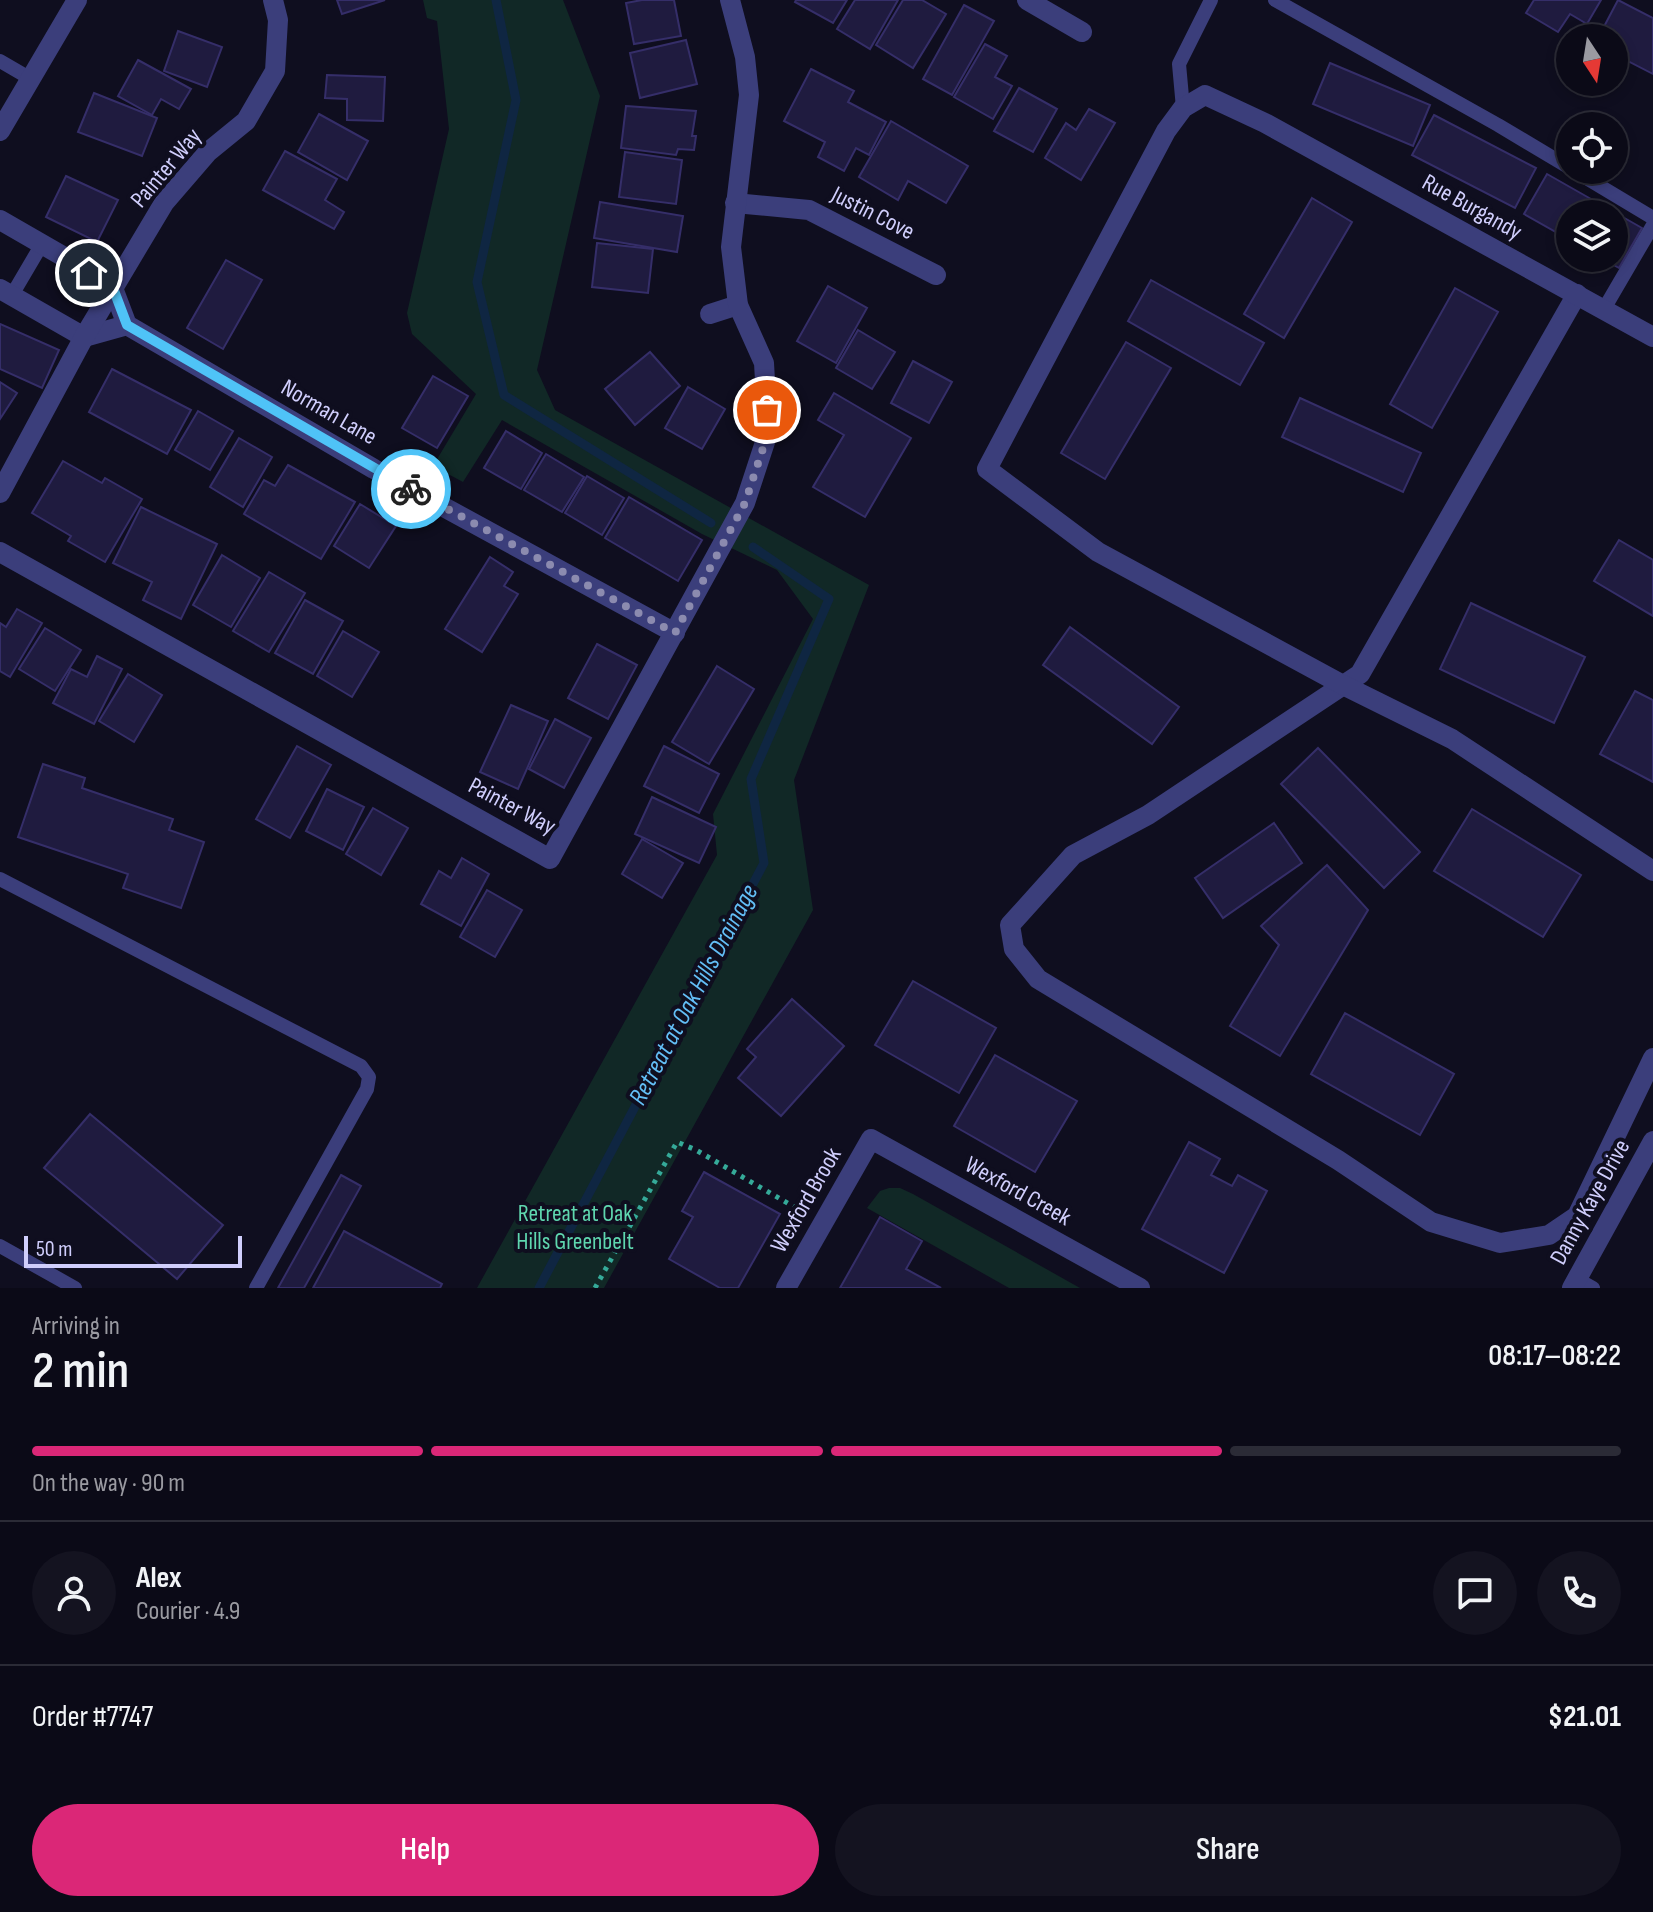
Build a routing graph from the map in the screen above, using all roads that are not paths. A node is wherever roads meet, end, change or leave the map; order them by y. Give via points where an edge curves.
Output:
1 (77, 0) edge
2 (273, 0) edge
3 (730, 0) edge
4 (1027, 0) edge
5 (1211, 0) edge
6 (1275, 0) edge
7 (1082, 32) dead end
8 (0, 61) edge
9 (31, 79) junction
10 (1183, 108) junction
11 (0, 131) edge
12 (1556, 159) edge
13 (1597, 184) edge
14 (735, 203) junction
15 (1653, 218) edge
16 (0, 220) edge
17 (1653, 225) edge
18 (42, 244) junction
19 (936, 275) dead end
20 (113, 288) junction
21 (6, 292) edge
22 (1577, 294) junction
23 (738, 305) junction
24 (1604, 309) junction
25 (710, 314) dead end
26 (127, 325) junction
27 (84, 337) junction
28 (1653, 337) edge
29 (0, 493) edge
30 (0, 552) edge
31 (675, 633) junction
32 (1343, 685) junction
33 (1653, 871) edge
34 (0, 879) edge
35 (1653, 1058) edge
36 (871, 1139) joint
37 (1653, 1141) edge
38 (0, 1246) edge
39 (1581, 1285) edge
40 (75, 1288) edge
41 (256, 1288) edge
42 (786, 1288) edge
43 (1140, 1288) edge

1 - 9 street
2 - 20 street, Painter Way via 278,20 275,71 246,121 208,152 164,203
3 - 14 street, Painter Way via 749,95
4 - 7 street
5 - 10 lane via 1179,64
6 - 12 lane
8 - 9 lane
9 - 11 street
10 - 22 street, Rue Burgandy via 1205,95 1265,123
10 - 32 street via 987,469 1098,552
13 - 15 lane
14 - 19 street, Justin Cove via 809,210
14 - 23 street, Painter Way via 731,247
16 - 18 street
17 - 24 lane
18 - 20 street
18 - 21 lane
20 - 26 street
20 - 27 street, Painter Way
21 - 27 street
22 - 24 street, Rue Burgandy
22 - 32 street via 1360,674
23 - 25 street
23 - 31 street, Painter Way via 764,363 768,433 745,503
24 - 28 street, Rue Burgandy
26 - 27 street
26 - 31 street, Norman Lane via 374,469
27 - 29 street, Painter Way
30 - 31 street, Painter Way via 550,859
32 - 33 street via 1452,739
32 - 35 street via 1148,815 1073,855 1010,925 1014,949 1038,979 1431,1222 1500,1243 1549,1235 1577,1216
34 - 41 lane via 361,1066 369,1077
36 - 42 street, Wexford Brook
36 - 43 street, Wexford Creek
37 - 39 street, Danny Kaye Drive
38 - 40 lane

